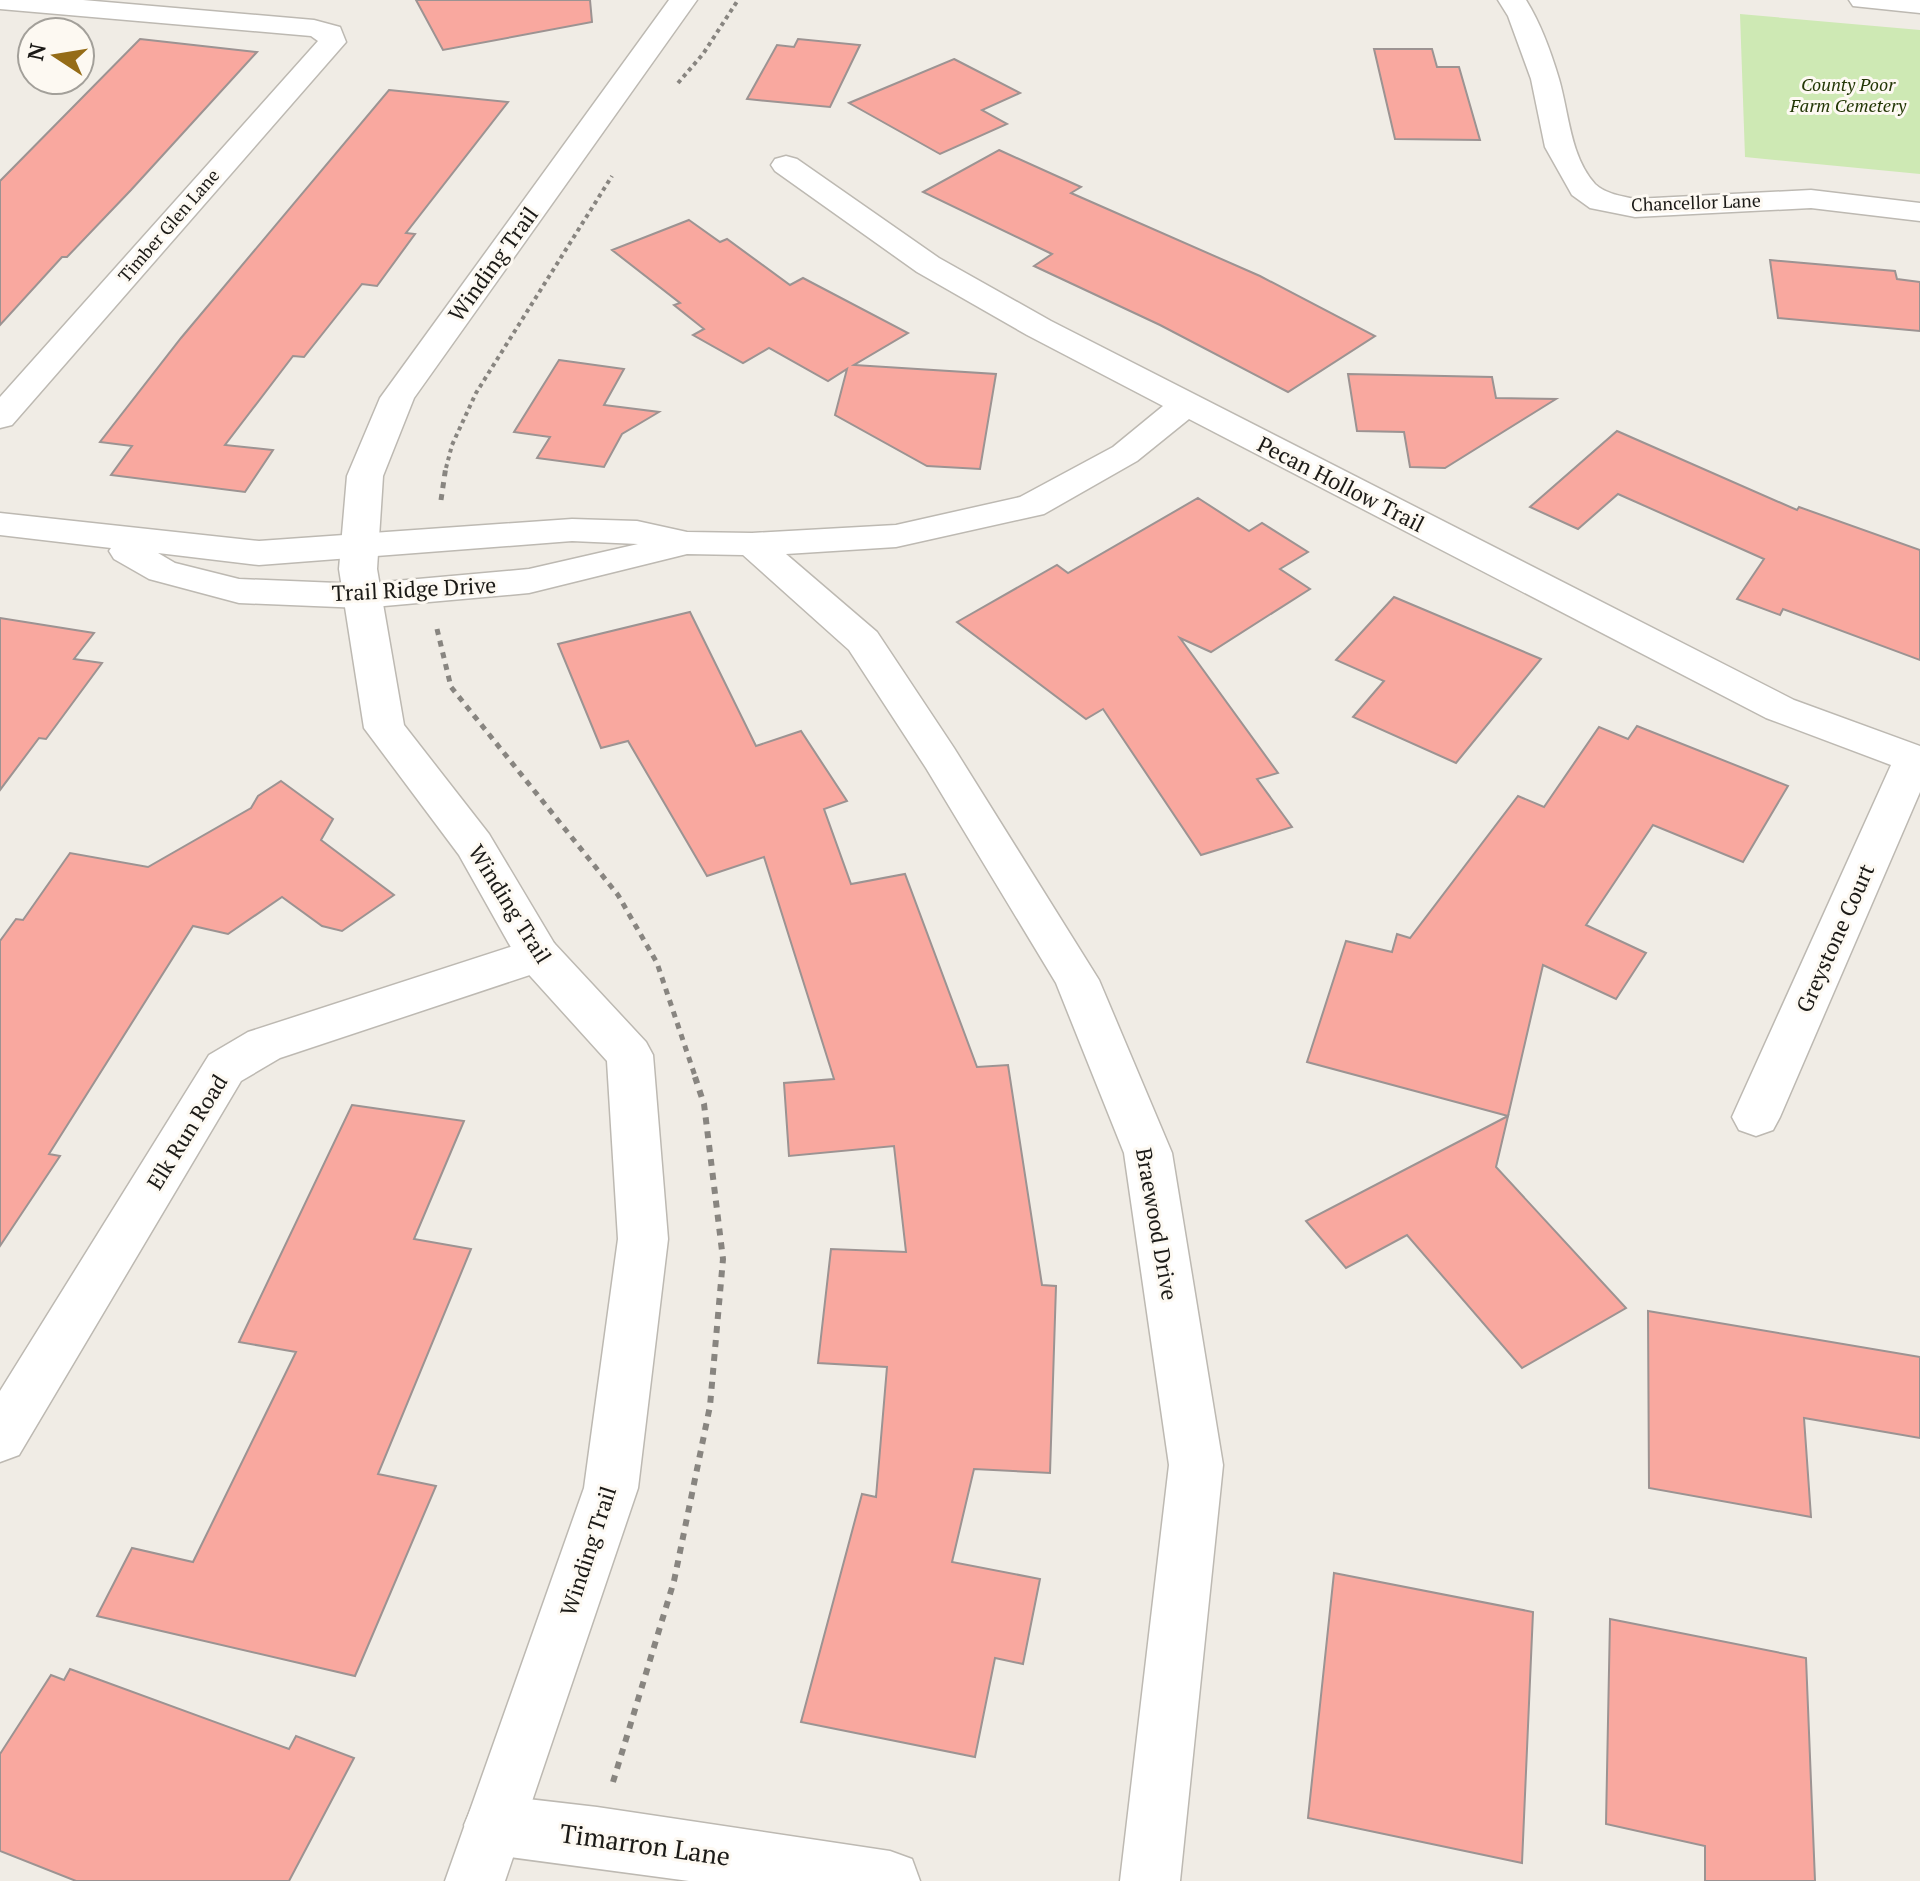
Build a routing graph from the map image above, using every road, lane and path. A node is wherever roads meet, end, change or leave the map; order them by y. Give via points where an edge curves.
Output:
1 (683, 0) edge
2 (738, 0) edge
3 (1512, 0) edge
4 (1863, 0) edge
5 (0, 1) edge
6 (1920, 5) edge
7 (676, 85) dead end
8 (786, 165) dead end
9 (615, 170) dead end
10 (1920, 212) edge
11 (1185, 405) junction
12 (0, 418) edge
13 (0, 524) edge
14 (100, 537) junction
15 (439, 540) junction
16 (687, 543) junction
17 (752, 544) junction
18 (359, 547) junction
19 (435, 592) junction
20 (362, 596) junction
21 (1917, 760) edge
22 (538, 955) junction
23 (1756, 1117) dead end
24 (0, 1438) edge
25 (494, 1825) junction
26 (597, 1837) junction
27 (475, 1881) edge
28 (890, 1881) edge
29 (1150, 1881) edge

1 - 18 street, Winding Trail via 397,398 365,476
2 - 7 path
3 - 10 street, Chancellor Lane via 1545,79 1560,147 1583,189 1601,201 1635,208 1811,199
4 - 6 street
5 - 12 street, Timber Glen Lane via 314,28 330,33 332,42
8 - 11 street, Pecan Hollow Trail via 928,265
9 - 15 path via 460,424 442,480
11 - 17 street, Trail Ridge Drive via 1125,454 1031,506 896,536
11 - 21 street, Pecan Hollow Trail via 1780,709
13 - 14 street, Trail Ridge Drive
14 - 18 street, Trail Ridge Drive via 259,553
14 - 20 street, Trail Ridge Drive via 162,571 239,591
15 - 16 street, Trail Ridge Drive via 572,530 637,532
15 - 18 street, Trail Ridge Drive
16 - 17 street, Trail Ridge Drive
16 - 19 street, Trail Ridge Drive via 529,581
17 - 29 street, Braewood Drive via 863,641 940,758 1077,980 1148,1153 1196,1465
18 - 20 street, Winding Trail
19 - 20 street, Trail Ridge Drive
19 - 26 path via 435,621 451,687 618,895 657,963 704,1104 723,1259 710,1406 674,1581
20 - 22 street, Winding Trail via 384,728 474,845
21 - 23 street, Greystone Court
22 - 24 street, Elk Run Road via 264,1045 225,1068
22 - 25 street, Winding Trail via 630,1055 643,1239 611,1488
25 - 26 street, Timarron Lane
25 - 27 street, Winding Trail
26 - 28 street, Timarron Lane

